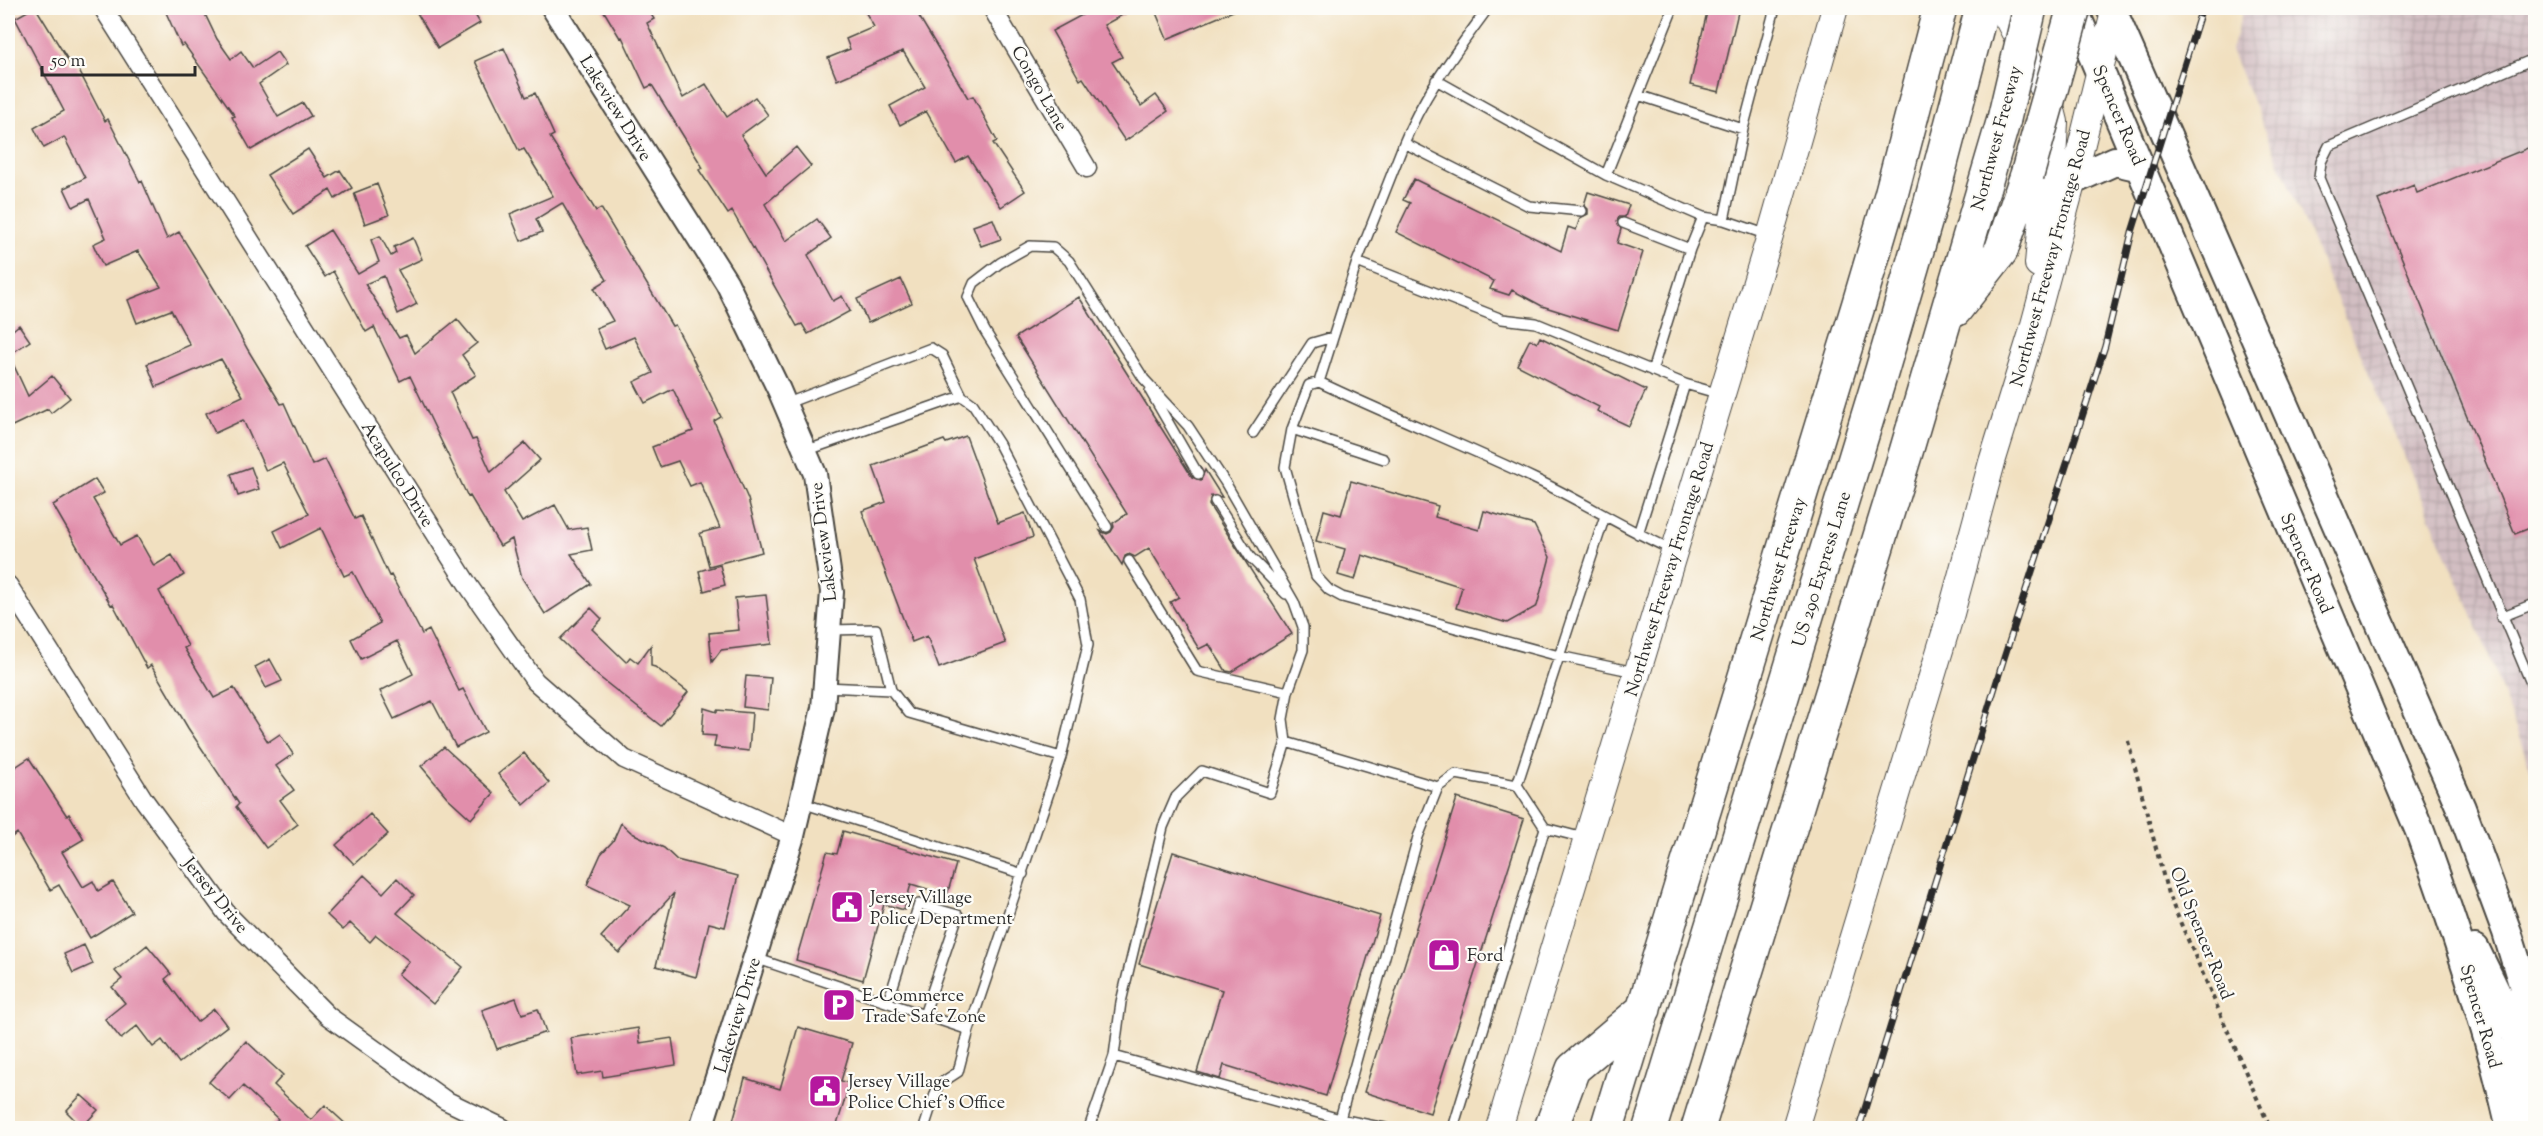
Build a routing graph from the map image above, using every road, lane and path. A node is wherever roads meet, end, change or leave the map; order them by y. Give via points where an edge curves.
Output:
1 (103, 8) edge
2 (553, 8) edge
3 (1488, 8) edge
4 (1673, 8) edge
5 (1775, 8) edge
6 (1835, 8) edge
7 (1940, 8) edge
8 (1982, 8) edge
9 (2002, 8) edge
10 (2030, 8) edge
11 (2074, 8) edge
12 (2113, 9) edge
13 (1001, 11) edge
14 (2535, 58) edge
15 (2101, 70) junction
16 (1436, 80) junction
17 (1638, 95) junction
18 (1743, 129) junction
19 (1404, 143) junction
20 (2141, 167) junction
21 (1087, 168) dead end
22 (1606, 175) junction
23 (2073, 180) junction
24 (1582, 211) dead end
25 (1703, 216) junction
26 (1724, 220) junction
27 (1623, 224) dead end
28 (1770, 236) junction
29 (1690, 249) junction
30 (1357, 262) junction
31 (1944, 323) junction
32 (2031, 336) junction
33 (1333, 337) junction
34 (1653, 371) junction
35 (1144, 379) junction
36 (1319, 382) junction
37 (1685, 384) junction
38 (1722, 395) junction
39 (962, 396) junction
40 (785, 405) junction
41 (1292, 429) junction
42 (1253, 433) dead end
43 (805, 451) junction
44 (1384, 459) dead end
45 (1198, 474) dead end
46 (1215, 501) dead end
47 (1605, 516) junction
48 (1107, 526) dead end
49 (1638, 534) junction
50 (1674, 550) junction
51 (1129, 561) dead end
52 (8, 585) edge
53 (1294, 602) junction
54 (2535, 603) edge
55 (2501, 617) junction
56 (829, 630) junction
57 (1559, 656) junction
58 (1637, 673) junction
59 (825, 687) junction
60 (891, 690) junction
61 (1288, 692) junction
62 (2535, 696) edge
63 (2128, 741) dead end
64 (1286, 742) junction
65 (1061, 758) junction
66 (1517, 785) junction
67 (1438, 788) junction
68 (801, 803) junction
69 (1545, 828) junction
70 (793, 836) junction
71 (1586, 839) junction
72 (1023, 873) junction
73 (2452, 919) junction
74 (755, 958) junction
75 (888, 1002) junction
76 (1644, 1009) junction
77 (924, 1015) junction
78 (2535, 1026) edge
79 (969, 1030) junction
80 (1114, 1056) junction
81 (2535, 1116) edge
82 (1340, 1119) junction
83 (503, 1128) edge
84 (701, 1128) edge
85 (924, 1128) edge
86 (1089, 1128) edge
87 (1385, 1128) edge
88 (1454, 1128) edge
89 (1499, 1128) edge
90 (1551, 1128) edge
91 (1607, 1128) edge
92 (1650, 1128) edge
93 (1698, 1128) edge
94 (1795, 1128) edge
95 (2270, 1128) edge
96 (2511, 1128) edge

1 - 70 street, Acapulco Drive via 463,578 535,681 624,759
2 - 40 street, Lakeview Drive via 727,283
3 - 16 lane
4 - 17 lane
5 - 18 lane
6 - 28 main road, Northwest Freeway Frontage Road
7 - 76 highway, Northwest Freeway via 1859,303
8 - 92 highway, US 290 Express Lane via 1882,370
9 - 32 main road via 2050,102 2055,122 2056,142 2044,197
10 - 31 highway, Northwest Freeway, bridge via 2004,119
11 - 15 main road, Spencer Road
11 - 31 highway, bridge via 2027,175 2001,251
12 - 15 main road, Northwest Freeway Frontage Road
12 - 78 main road, Spencer Road via 2461,808 2507,932
13 - 21 street, Congo Lane
14 - 55 lane via 2329,146 2319,178
15 - 20 main road, Spencer Road
15 - 23 main road, Northwest Freeway Frontage Road
16 - 19 lane via 1414,116
16 - 22 lane
17 - 18 lane
17 - 22 lane
18 - 26 lane
19 - 24 lane via 1529,206
19 - 30 lane
20 - 23 main road via 2115,161
20 - 73 main road, Spencer Road via 2414,818
22 - 25 lane
23 - 32 main road, Northwest Freeway Frontage Road
25 - 26 lane
25 - 29 lane
26 - 28 lane
27 - 29 lane
28 - 38 main road, Northwest Freeway Frontage Road
29 - 34 lane
30 - 33 lane
30 - 34 lane via 1502,319 1536,322
31 - 93 highway, Northwest Freeway
32 - 94 main road, Northwest Freeway Frontage Road
33 - 36 lane
33 - 42 lane via 1312,343
34 - 37 lane
35 - 45 lane
35 - 48 lane via 1069,261 1053,247 1030,246 974,283 968,297 973,310
35 - 53 lane via 1188,426
36 - 41 lane via 1310,385
36 - 47 lane via 1458,442
37 - 38 lane
37 - 49 lane
38 - 50 main road, Northwest Freeway Frontage Road
39 - 40 lane via 942,355 931,348
39 - 43 lane
39 - 65 lane via 973,404 999,444 1080,599 1088,645
40 - 43 street, Lakeview Drive
41 - 44 lane
41 - 57 lane via 1285,468 1316,576 1329,590 1342,597
43 - 56 street, Lakeview Drive via 814,474 832,592
46 - 53 lane via 1250,557
47 - 49 lane
47 - 57 lane
49 - 50 lane
50 - 58 main road, Northwest Freeway Frontage Road
51 - 61 lane via 1197,671
52 - 83 street, Jersey Drive via 144,800 227,914 328,1016 445,1100
53 - 61 lane via 1303,627 1304,650
54 - 55 lane
55 - 62 lane
56 - 59 street, Lakeview Drive
56 - 60 lane via 876,629
57 - 58 lane
57 - 66 lane
58 - 71 main road, Northwest Freeway Frontage Road
59 - 60 lane
59 - 68 street, Lakeview Drive
60 - 65 lane via 909,713
61 - 64 lane via 1283,719
63 - 95 path, Old Spencer Road via 2168,894
64 - 67 lane
64 - 80 lane via 1270,793 1202,771 1176,797 1163,827 1134,938
65 - 72 lane
66 - 67 lane via 1456,774
66 - 69 lane
67 - 82 lane via 1418,837
68 - 70 street, Lakeview Drive
68 - 72 lane
69 - 71 lane
69 - 88 lane
70 - 74 street, Lakeview Drive
71 - 89 main road, Northwest Freeway Frontage Road
72 - 79 lane
73 - 81 main road via 2480,955 2516,1034
73 - 96 main road, Spencer Road
74 - 75 lane
74 - 84 street, Lakeview Drive
75 - 77 lane
75 - 77 lane via 919,904 958,915
76 - 90 highway via 1573,1069
76 - 91 highway, Northwest Freeway
77 - 79 lane
79 - 85 lane via 958,1072 938,1085
80 - 82 lane
80 - 86 lane
82 - 87 lane

